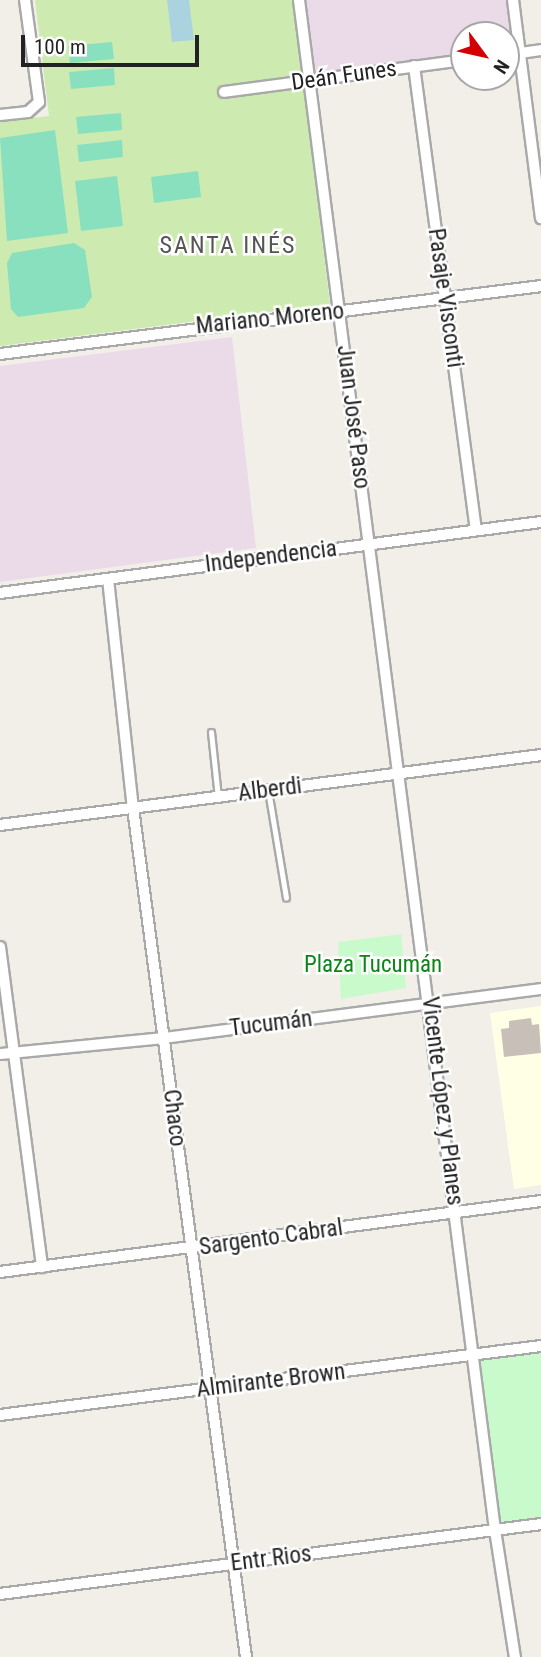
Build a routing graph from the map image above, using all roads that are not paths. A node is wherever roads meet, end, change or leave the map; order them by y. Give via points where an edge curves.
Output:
1 (26, 0) edge
2 (299, 0) edge
3 (513, 0) edge
4 (516, 21) edge
5 (541, 50) edge
6 (520, 53) joint
7 (450, 62) edge
8 (414, 66) junction
9 (310, 80) junction
10 (224, 92) dead end
11 (0, 115) edge
12 (541, 218) edge
13 (541, 286) edge
14 (445, 297) junction
15 (340, 312) junction
16 (0, 354) edge
17 (541, 522) edge
18 (476, 530) junction
19 (370, 544) junction
20 (108, 579) junction
21 (0, 593) edge
22 (211, 732) dead end
23 (541, 755) edge
24 (401, 773) junction
25 (268, 790) junction
26 (218, 797) junction
27 (133, 808) junction
28 (0, 825) edge
29 (286, 898) dead end
30 (0, 947) edge
31 (541, 989) edge
32 (429, 1004) junction
33 (164, 1038) junction
34 (12, 1052) junction
35 (0, 1054) edge
36 (541, 1201) edge
37 (456, 1212) junction
38 (191, 1249) junction
39 (43, 1267) junction
40 (0, 1272) edge
41 (541, 1346) edge
42 (474, 1355) junction
43 (211, 1389) junction
44 (0, 1415) edge
45 (541, 1524) edge
46 (495, 1530) junction
47 (234, 1564) junction
48 (0, 1594) edge
49 (246, 1657) edge
50 (515, 1657) edge

1 - 11 street via 37,108
2 - 9 street, Juan José Paso
3 - 4 street
5 - 6 street
6 - 12 street
7 - 8 street, Deán Funes
8 - 9 street, Deán Funes
8 - 14 street, Pasaje Visconti
9 - 10 street, Deán Funes
9 - 15 street, Juan José Paso
13 - 14 street, Mariano Moreno
14 - 15 street, Mariano Moreno
14 - 18 street, Pasaje Visconti
15 - 16 street, Mariano Moreno
15 - 19 street, Juan José Paso
17 - 18 street, Independencia
18 - 19 street, Independencia
19 - 20 street, Independencia
19 - 24 street, Vicente López y Planes
20 - 21 street, Independencia
20 - 27 street, Chaco
22 - 26 lane
23 - 24 street, Alberdi
24 - 25 street, Alberdi
24 - 32 street, Vicente López y Planes
25 - 26 street, Alberdi
25 - 29 lane
26 - 27 street, Alberdi
27 - 28 street, Alberdi
27 - 33 street, Chaco
30 - 34 street
31 - 32 street, Tucumán
32 - 33 street, Tucumán
32 - 37 street, Vicente López y Planes
33 - 34 street, Tucumán
33 - 38 street, Chaco
34 - 35 street, Tucumán
34 - 39 street
36 - 37 street, Sargento Cabral
37 - 38 street, Sargento Cabral
37 - 42 street, Vicente López y Planes
38 - 39 street, Sargento Cabral
38 - 43 street, Chaco
39 - 40 street, Sargento Cabral
41 - 42 street, Almirante Brown
42 - 43 street, Almirante Brown
42 - 46 street, Vicente López y Planes
43 - 44 street, Almirante Brown
43 - 47 street, Chaco
45 - 46 street, Entr Rios
46 - 47 street, Entr Rios
46 - 50 street, Vicente López y Planes
47 - 48 street, Entr Rios
47 - 49 street, Chaco

